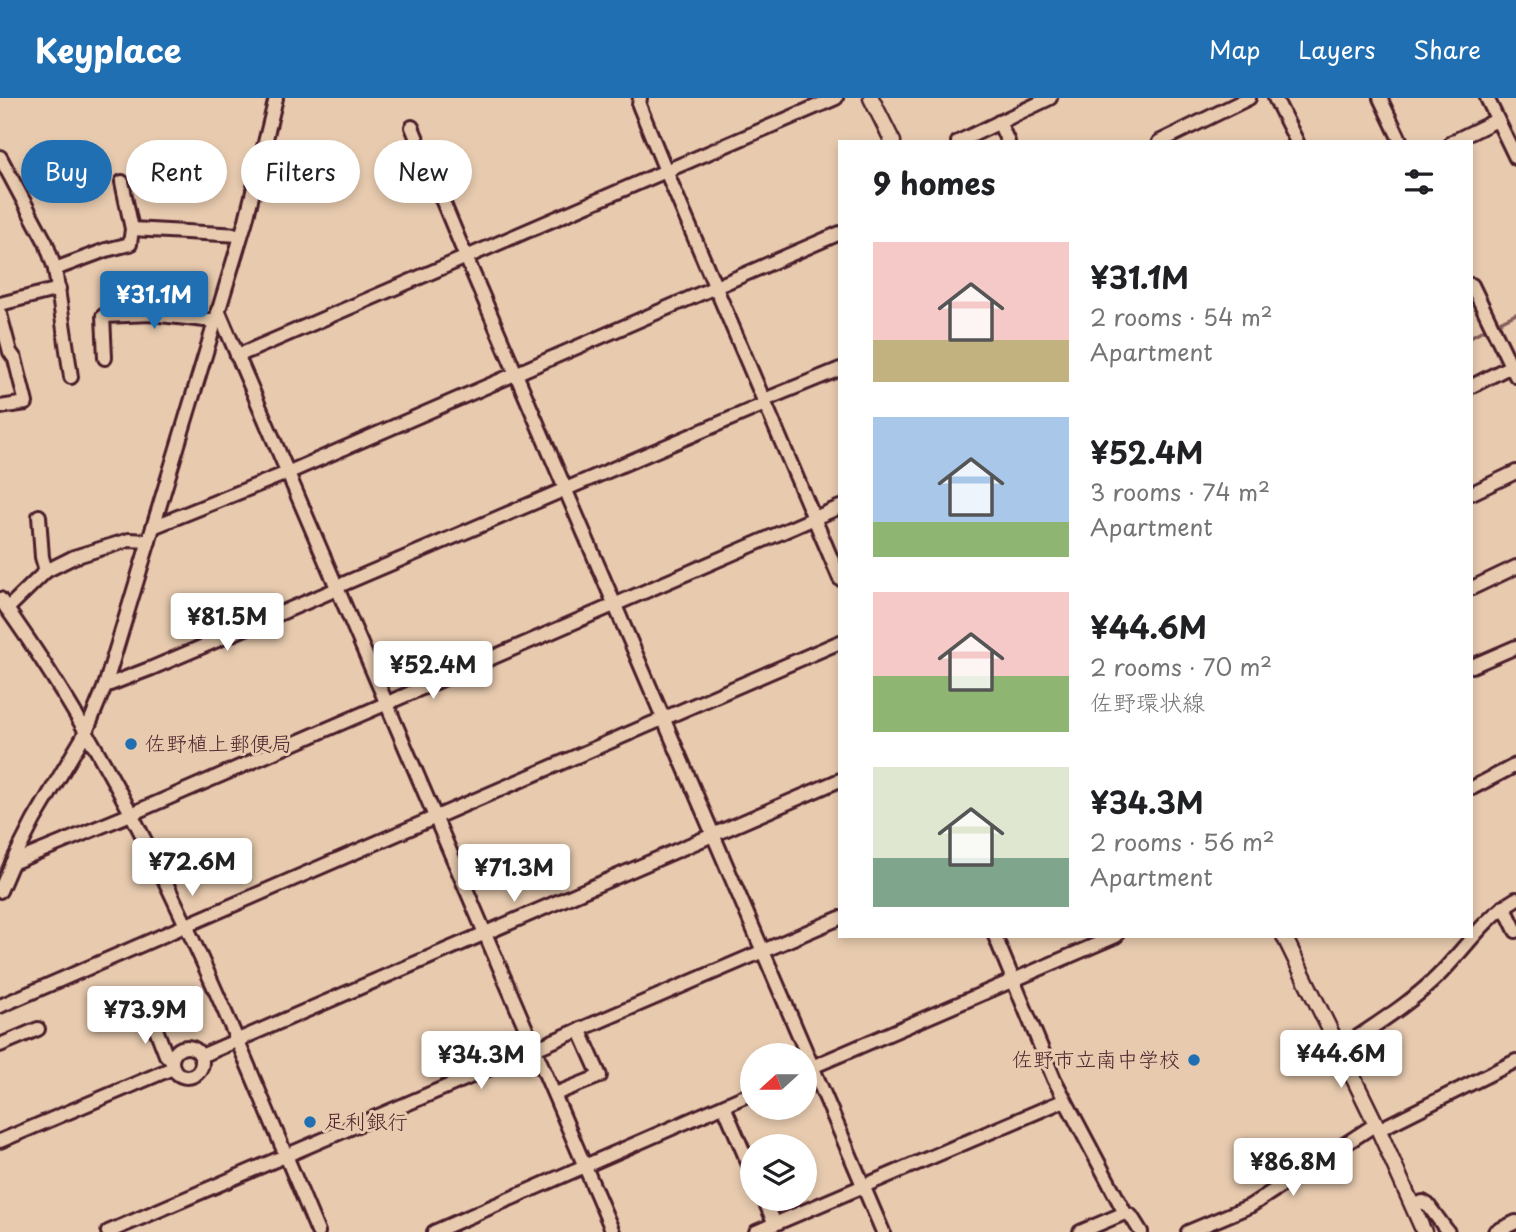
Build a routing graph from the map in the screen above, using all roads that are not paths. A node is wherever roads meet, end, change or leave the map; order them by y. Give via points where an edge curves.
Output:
1 (276, 98) edge
2 (640, 98) edge
3 (836, 98) edge
4 (871, 98) edge
5 (1050, 98) edge
6 (1250, 98) edge
7 (1275, 98) edge
8 (1380, 98) edge
9 (1487, 98) edge
10 (1497, 120) junction
11 (999, 122) junction
12 (412, 127) dead end
13 (892, 140) edge
14 (962, 140) edge
15 (1007, 140) edge
16 (1163, 140) edge
17 (1296, 140) edge
18 (1400, 140) edge
19 (1456, 140) edge
20 (0, 157) edge
21 (1516, 158) edge
22 (666, 171) junction
23 (122, 182) dead end
24 (132, 229) junction
25 (838, 234) edge
26 (240, 235) junction
27 (466, 257) junction
28 (55, 269) junction
29 (716, 286) junction
30 (1473, 287) edge
31 (59, 289) junction
32 (0, 304) edge
33 (0, 314) edge
34 (216, 315) junction
35 (237, 356) junction
36 (105, 358) dead end
37 (838, 370) edge
38 (1514, 371) edge
39 (516, 374) junction
40 (71, 377) dead end
41 (1473, 386) edge
42 (764, 402) junction
43 (0, 407) edge
44 (1516, 472) edge
45 (287, 473) junction
46 (565, 489) junction
47 (1473, 494) edge
48 (838, 508) edge
49 (39, 516) dead end
50 (814, 518) junction
51 (153, 527) junction
52 (149, 541) junction
53 (1516, 567) edge
54 (46, 571) junction
55 (838, 574) edge
56 (336, 588) junction
57 (1473, 588) edge
58 (4, 604) edge
59 (615, 605) junction
60 (838, 643) edge
61 (1515, 651) edge
62 (1473, 666) edge
63 (105, 686) junction
64 (387, 703) junction
65 (664, 718) junction
66 (86, 732) junction
67 (1516, 765) edge
68 (838, 781) edge
69 (1473, 787) edge
70 (131, 814) junction
71 (436, 818) junction
72 (714, 835) junction
73 (12, 863) junction
74 (0, 891) edge
75 (1516, 899) edge
76 (1504, 906) junction
77 (838, 919) edge
78 (186, 925) junction
79 (1516, 931) edge
80 (485, 934) junction
81 (996, 938) edge
82 (1111, 938) edge
83 (1285, 938) edge
84 (1473, 938) edge
85 (1473, 938) edge
86 (763, 952) junction
87 (1014, 981) junction
88 (0, 1006) edge
89 (149, 1012) dead end
90 (38, 1029) dead end
91 (580, 1031) junction
92 (237, 1041) junction
93 (799, 1043) edge
94 (0, 1045) edge
95 (1340, 1049) junction
96 (535, 1050) junction
97 (201, 1056) junction
98 (1516, 1061) edge
99 (173, 1065) junction
100 (817, 1065) edge
101 (817, 1085) edge
102 (555, 1094) junction
103 (740, 1099) edge
104 (1065, 1100) junction
105 (724, 1106) junction
106 (1377, 1127) junction
107 (0, 1141) edge
108 (740, 1144) edge
109 (286, 1157) junction
110 (586, 1167) junction
111 (864, 1186) junction
112 (1412, 1205) junction
113 (769, 1211) edge
114 (1125, 1213) junction
115 (1516, 1222) edge
116 (775, 1224) junction
117 (108, 1232) edge
118 (318, 1232) edge
119 (434, 1232) edge
120 (613, 1232) edge
121 (756, 1232) edge
122 (883, 1232) edge
123 (1080, 1232) edge
124 (1140, 1232) edge
125 (1188, 1232) edge
126 (1424, 1232) edge
127 (1448, 1232) edge
128 (1495, 1232) edge

1 - 26 street
2 - 22 street
3 - 22 street
4 - 13 main road
5 - 11 street
6 - 16 street
7 - 17 street
8 - 18 street
9 - 10 street
10 - 19 street
10 - 21 street
11 - 14 street
11 - 15 street
12 - 27 street
20 - 28 street
22 - 27 street
22 - 29 street
23 - 24 street
24 - 26 street
24 - 28 street via 130,244
25 - 29 street
26 - 34 street
27 - 35 street
27 - 39 street
28 - 31 street
29 - 39 street
29 - 42 street
30 - 38 street
31 - 32 street
31 - 40 street
33 - 43 street via 26,403
34 - 35 street
34 - 36 street via 103,316
34 - 51 street
35 - 45 street
37 - 42 street
38 - 41 street
39 - 45 street
39 - 46 street
42 - 46 street
42 - 50 street
44 - 47 street
45 - 51 street
45 - 56 street
46 - 56 street
46 - 59 street
48 - 50 street
49 - 54 street
50 - 55 street
50 - 59 street
51 - 52 street
52 - 54 street via 129,540
52 - 63 street
53 - 57 street
54 - 58 street
56 - 63 street
56 - 64 street
58 - 66 street
59 - 64 street
59 - 65 street
60 - 65 street
61 - 62 street
63 - 66 street
64 - 70 street
64 - 71 street
65 - 71 street
65 - 72 street
66 - 70 street
66 - 73 street
67 - 69 street
68 - 72 street
70 - 73 street
70 - 78 street
71 - 78 street
71 - 80 street
72 - 80 street
72 - 86 street
73 - 74 street
75 - 76 street
76 - 79 street
76 - 85 street
77 - 86 street
78 - 88 street
78 - 92 street
80 - 92 street
80 - 96 street
81 - 87 street
82 - 87 street
83 - 95 main road
84 - 95 street via 1434,980
86 - 91 street
86 - 93 street
87 - 100 street
87 - 104 street
89 - 99 street
90 - 94 street
91 - 96 street
91 - 102 street via 600,1076
92 - 97 street
92 - 109 street
95 - 106 main road
96 - 102 street
96 - 109 street
97 - 99 street via 186,1047 177,1052
97 - 99 street via 201,1068 194,1076 182,1076
98 - 106 street
99 - 107 street
101 - 111 street
102 - 110 street
103 - 105 street
104 - 111 street
104 - 114 street
105 - 108 street
105 - 110 street
106 - 112 main road
106 - 125 street via 1250,1206
109 - 117 street
109 - 118 street
110 - 119 street
110 - 120 street
111 - 116 street
111 - 122 street
112 - 126 main road
112 - 127 street via 1428,1205
113 - 116 street
114 - 123 street
114 - 124 street
115 - 128 street
116 - 121 street

